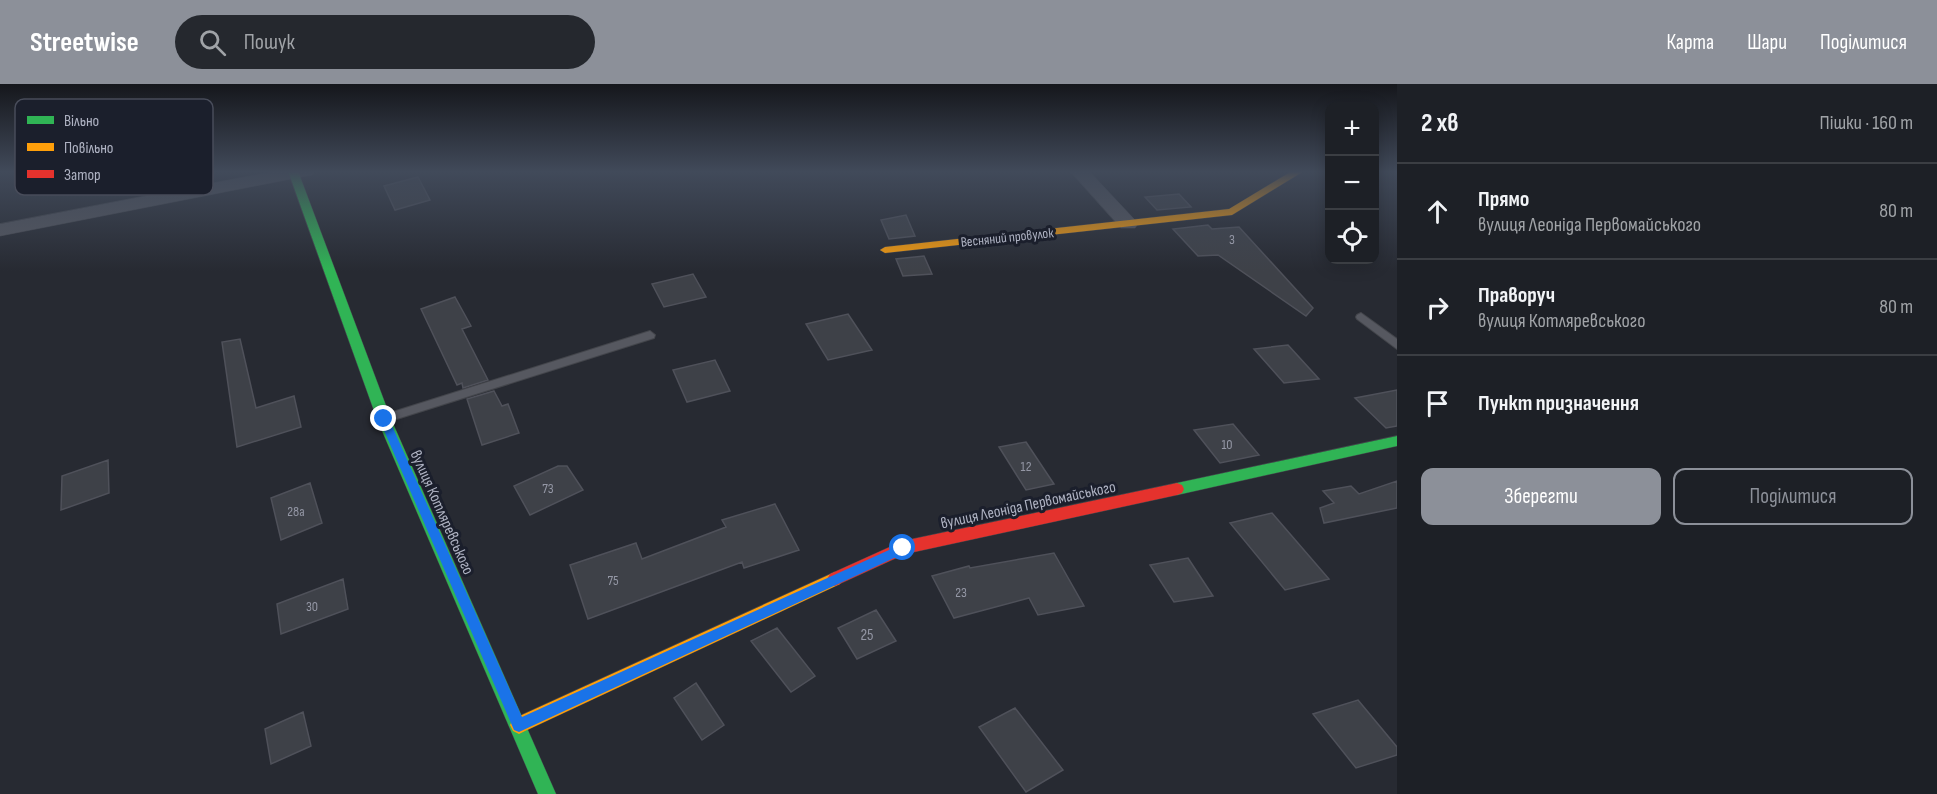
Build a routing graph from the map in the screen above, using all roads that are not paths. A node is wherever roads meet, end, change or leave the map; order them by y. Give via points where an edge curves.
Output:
1 (133, 204) edge
2 (309, 204) edge
3 (1110, 204) edge
4 (1245, 204) edge
5 (1128, 224) junction
6 (0, 230) edge
7 (885, 250) dead end
8 (1362, 317) dead end
9 (650, 335) dead end
10 (1397, 345) edge
11 (384, 419) junction
12 (1397, 441) edge
13 (519, 725) junction
14 (547, 794) edge

1 - 6 street
2 - 11 street, вулиця Котляревського
3 - 5 street
4 - 5 street, Весняний провулок via 1232,212
5 - 7 street, Весняний провулок
8 - 10 lane
9 - 11 lane
11 - 13 street, вулиця Котляревського
12 - 13 street, вулиця Леоніда Первомайського via 903,548
13 - 14 street, вулиця Котляревського

